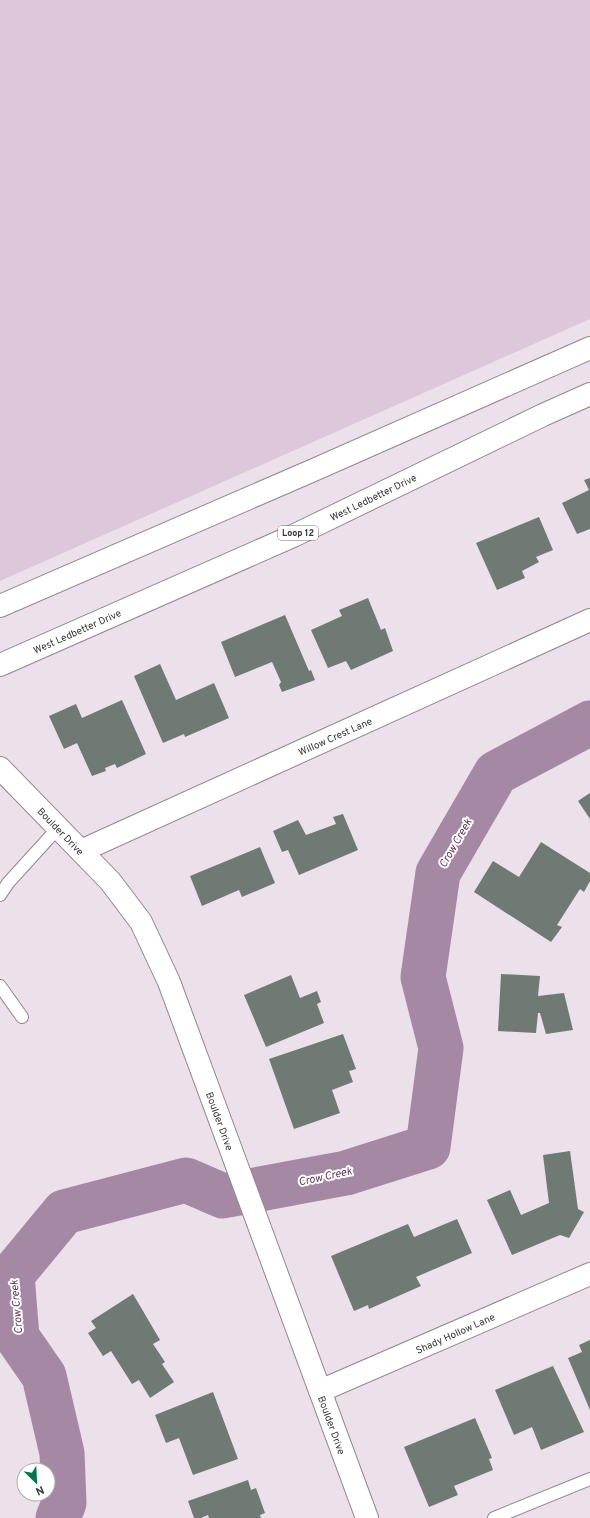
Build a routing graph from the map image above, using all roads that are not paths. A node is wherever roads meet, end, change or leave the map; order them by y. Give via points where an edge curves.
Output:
1 (590, 348) edge
2 (590, 394) edge
3 (0, 606) edge
4 (590, 620) edge
5 (0, 665) edge
6 (0, 768) edge
7 (58, 828) junction
8 (80, 851) junction
9 (0, 894) edge
10 (0, 986) edge
11 (22, 1017) dead end
12 (590, 1274) edge
13 (320, 1392) junction
14 (590, 1479) edge
15 (367, 1518) edge
16 (494, 1518) edge

1 - 3 street
2 - 5 street, West Ledbetter Drive / Loop 12 via 293,536
4 - 8 street, Willow Crest Lane
6 - 7 street, Boulder Drive
7 - 8 street, Boulder Drive
7 - 9 lane
8 - 13 street, Boulder Drive via 110,881 141,922 169,982
10 - 11 lane
12 - 13 street, Shady Hollow Lane
13 - 15 street, Boulder Drive
14 - 16 lane

